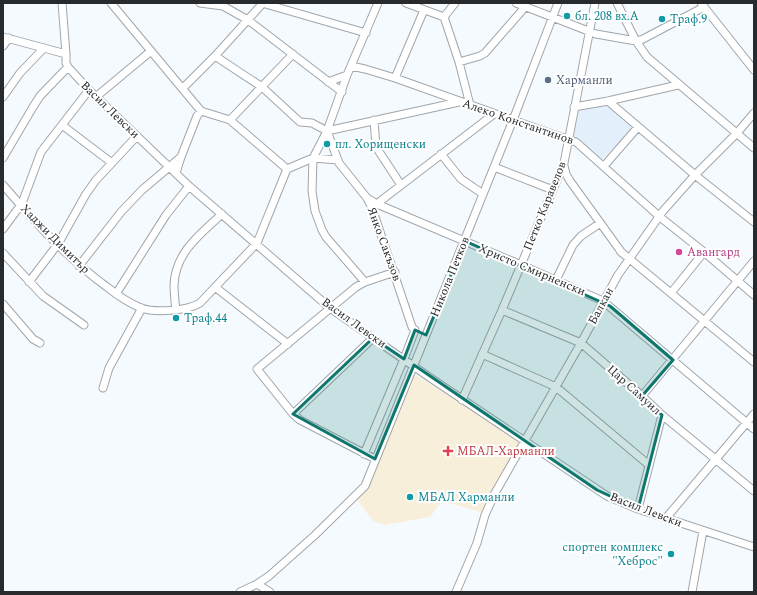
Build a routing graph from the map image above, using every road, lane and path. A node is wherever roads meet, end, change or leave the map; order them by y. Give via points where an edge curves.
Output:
1 (62, 3) edge
2 (111, 3) edge
3 (200, 3) edge
4 (263, 3) edge
5 (378, 3) edge
6 (406, 3) edge
7 (455, 3) edge
8 (516, 3) edge
9 (558, 3) edge
10 (595, 3) edge
11 (617, 3) edge
12 (224, 5) edge
13 (702, 5) edge
14 (526, 7) junction
15 (424, 10) junction
16 (444, 17) junction
17 (553, 17) junction
18 (248, 20) junction
19 (588, 31) junction
20 (366, 33) junction
21 (6, 38) edge
22 (636, 41) junction
23 (3, 46) edge
24 (44, 48) junction
25 (151, 51) junction
26 (66, 54) junction
27 (293, 54) junction
28 (215, 56) junction
29 (459, 62) junction
30 (351, 66) junction
31 (68, 67) junction
32 (754, 70) edge
33 (347, 75) junction
34 (395, 78) junction
35 (328, 82) junction
36 (678, 85) junction
37 (262, 87) junction
38 (183, 88) junction
39 (89, 90) junction
40 (342, 92) junction
41 (97, 96) junction
42 (3, 97) edge
43 (608, 101) junction
44 (460, 102) junction
45 (470, 105) junction
46 (574, 107) junction
47 (201, 111) junction
48 (754, 113) edge
49 (494, 114) junction
50 (230, 120) junction
51 (374, 120) junction
52 (513, 120) junction
53 (62, 125) junction
54 (638, 127) junction
55 (327, 131) junction
56 (737, 133) junction
57 (137, 136) junction
58 (569, 140) junction
59 (754, 148) edge
60 (441, 154) junction
61 (180, 157) junction
62 (3, 158) edge
63 (313, 158) junction
64 (338, 160) junction
65 (112, 163) junction
66 (564, 163) junction
67 (604, 166) junction
68 (169, 167) junction
69 (494, 167) junction
70 (287, 169) junction
71 (176, 173) junction
72 (695, 174) junction
73 (3, 185) edge
74 (401, 185) junction
75 (190, 186) junction
76 (553, 190) junction
77 (483, 194) junction
78 (367, 198) joint
79 (21, 206) junction
80 (375, 206) junction
81 (222, 214) junction
82 (660, 217) junction
83 (754, 222) edge
84 (599, 224) junction
85 (3, 228) edge
86 (464, 241) junction
87 (257, 243) junction
88 (58, 244) junction
89 (704, 252) junction
90 (3, 254) edge
91 (629, 260) junction
92 (754, 261) edge
93 (521, 265) junction
94 (79, 266) junction
95 (395, 272) junction
96 (556, 280) junction
97 (737, 281) junction
98 (29, 282) junction
99 (365, 282) junction
100 (215, 287) junction
101 (671, 293) junction
102 (116, 294) junction
103 (754, 295) edge
104 (603, 301) junction
105 (3, 304) edge
106 (142, 308) junction
107 (330, 308) junction
108 (176, 310) junction
109 (502, 310) junction
110 (705, 320) junction
111 (84, 324) dead end
112 (415, 330) junction
113 (426, 335) junction
114 (373, 338) junction
115 (40, 343) dead end
116 (581, 343) junction
117 (288, 344) junction
118 (482, 354) junction
119 (404, 359) junction
120 (673, 360) junction
121 (754, 362) edge
122 (414, 366) junction
123 (556, 387) junction
124 (103, 388) dead end
125 (642, 396) junction
126 (462, 400) junction
127 (293, 414) junction
128 (754, 414) edge
129 (662, 415) junction
130 (746, 422) junction
131 (754, 429) edge
132 (526, 441) junction
133 (364, 454) junction
134 (375, 459) junction
135 (716, 459) junction
136 (649, 466) junction
137 (754, 491) edge
138 (638, 509) junction
139 (666, 518) junction
140 (703, 531) junction
141 (754, 547) edge
142 (257, 584) junction
143 (694, 591) edge
144 (240, 592) edge
145 (270, 592) edge
146 (456, 592) edge

1 - 26 street
2 - 25 street
3 - 12 street
4 - 18 street
4 - 20 street
5 - 20 street
6 - 15 street
7 - 16 street
8 - 14 street
9 - 17 street, Никола Петков
10 - 19 street, Петко Каравелов
11 - 22 street
12 - 18 street
13 - 22 street
13 - 32 street
14 - 17 street
14 - 29 street via 485,53
15 - 16 street
15 - 34 street
16 - 29 street
17 - 19 street
17 - 52 street, Никола Петков
18 - 27 street
18 - 28 street
19 - 22 street
19 - 46 street, Петко Каравелов
20 - 30 street
21 - 23 street
21 - 24 street
22 - 36 street via 647,57
24 - 26 street
24 - 42 street via 20,73
25 - 38 street
25 - 41 street
26 - 31 street
27 - 35 street
27 - 37 street
28 - 37 street
28 - 38 street
29 - 45 street
30 - 33 street
30 - 34 street, Алеко Константинов
31 - 39 street, Васил Левски
31 - 62 street via 32,107
33 - 35 street
33 - 40 street
34 - 44 street, Алеко Константинов
35 - 40 street
36 - 43 street
36 - 56 street
37 - 50 street
37 - 55 street via 300,122
38 - 47 street
39 - 41 street, Васил Левски
39 - 53 street
40 - 55 street
41 - 57 street, Васил Левски
43 - 46 street
43 - 54 street
44 - 45 street, Алеко Константинов
44 - 51 street
45 - 49 street, Алеко Константинов
46 - 58 street, Петко Каравелов
47 - 50 street
47 - 61 street
48 - 56 street, Балкан
49 - 52 street, Алеко Константинов
49 - 60 street
50 - 70 street
51 - 55 street
51 - 74 street via 376,146
52 - 58 street, Алеко Константинов
52 - 69 street, Никола Петков
53 - 65 street
53 - 79 street via 41,152
54 - 67 street
54 - 72 street
55 - 63 street
55 - 64 street, Янко Сакъзов
56 - 59 street
56 - 72 street, Балкан
57 - 65 street
57 - 68 street, Васил Левски
58 - 66 street, Петко Каравелов
58 - 67 street, Алеко Константинов via 576,142
60 - 74 street
60 - 77 street via 461,179
61 - 68 street
61 - 71 street
63 - 64 street
63 - 70 street
63 - 99 street via 312,191 317,219 326,237
64 - 78 street, Янко Сакъзов
65 - 88 street via 86,194
66 - 76 street, Петко Каравелов
66 - 84 street via 568,178
67 - 82 street, Алеко Константинов
68 - 71 street, Васил Левски
68 - 94 street via 121,212
69 - 76 street
69 - 77 street, Никола Петков
70 - 87 street
71 - 75 street, Васил Левски
72 - 82 street, Балкан
72 - 83 street
73 - 79 street, Хаджи Димитър
74 - 80 street
75 - 81 street, Васил Левски
75 - 102 street via 166,215
76 - 93 street, Петко Каравелов
77 - 86 street, Никола Петков
78 - 80 street, Христо Смирненски
79 - 85 street
79 - 88 street, Хаджи Димитър
80 - 86 street, Христо Смирненски
80 - 95 street, Янко Сакъзов
81 - 87 street, Васил Левски
81 - 108 street via 194,239 183,253 175,274
82 - 89 street, Алеко Константинов
82 - 91 street, Балкан
84 - 91 street
84 - 96 street via 581,236 574,245
86 - 93 street, Христо Смирненски
86 - 113 street, Никола Петков
87 - 100 street, Хаджи Димитър
87 - 107 street, Васил Левски
88 - 94 street, Хаджи Димитър
88 - 98 street
89 - 97 street, Алеко Константинов
89 - 101 street
90 - 98 street
91 - 101 street
91 - 104 street, Балкан
92 - 97 street
93 - 96 street, Христо Смирненски
93 - 109 street, Петко Каравелов
94 - 102 street, Хаджи Димитър
95 - 99 street
95 - 112 street, Янко Сакъзов
96 - 104 street, Христо Смирненски
97 - 103 street, Алеко Константинов
97 - 110 street
98 - 111 street via 43,296
99 - 107 street
100 - 108 street, Хаджи Димитър via 200,303
100 - 117 street
101 - 110 street
102 - 106 street, Хаджи Димитър
104 - 116 street, Балкан
104 - 120 street, Христо Смирненски
105 - 115 street
106 - 108 street, Хаджи Димитър
106 - 124 street via 109,368
107 - 114 street, Васил Левски
107 - 117 street
109 - 116 street, Цар Самуил
109 - 118 street, Петко Каравелов
110 - 120 street
110 - 121 street
112 - 113 street
112 - 119 street
113 - 122 street, Никола Петков
114 - 119 street, Васил Левски
114 - 127 street
116 - 123 street, Балкан
116 - 125 street, Цар Самуил
117 - 127 street via 257,369
118 - 123 street
118 - 126 street, Петко Каравелов
119 - 122 street, Васил Левски
119 - 133 street
120 - 125 street
120 - 130 street, Христо Смирненски
122 - 126 street, Васил Левски
122 - 134 street, Никола Петков
123 - 132 street, Балкан
123 - 136 street
125 - 129 street, Цар Самуил
126 - 132 street, Васил Левски
127 - 133 street
128 - 130 street
129 - 135 street, Цар Самуил
129 - 136 street
130 - 131 street, Христо Смирненски
130 - 135 street
132 - 138 street, Васил Левски via 597,490
132 - 146 street, Балкан via 495,493
133 - 134 street
134 - 142 street, Никола Петков via 364,486 316,535 270,576
135 - 137 street, Цар Самуил
135 - 139 street
136 - 138 street
138 - 139 street, Васил Левски
139 - 140 street, Васил Левски
140 - 141 street, Васил Левски
140 - 143 street
142 - 144 street, Никола Петков
142 - 145 street

